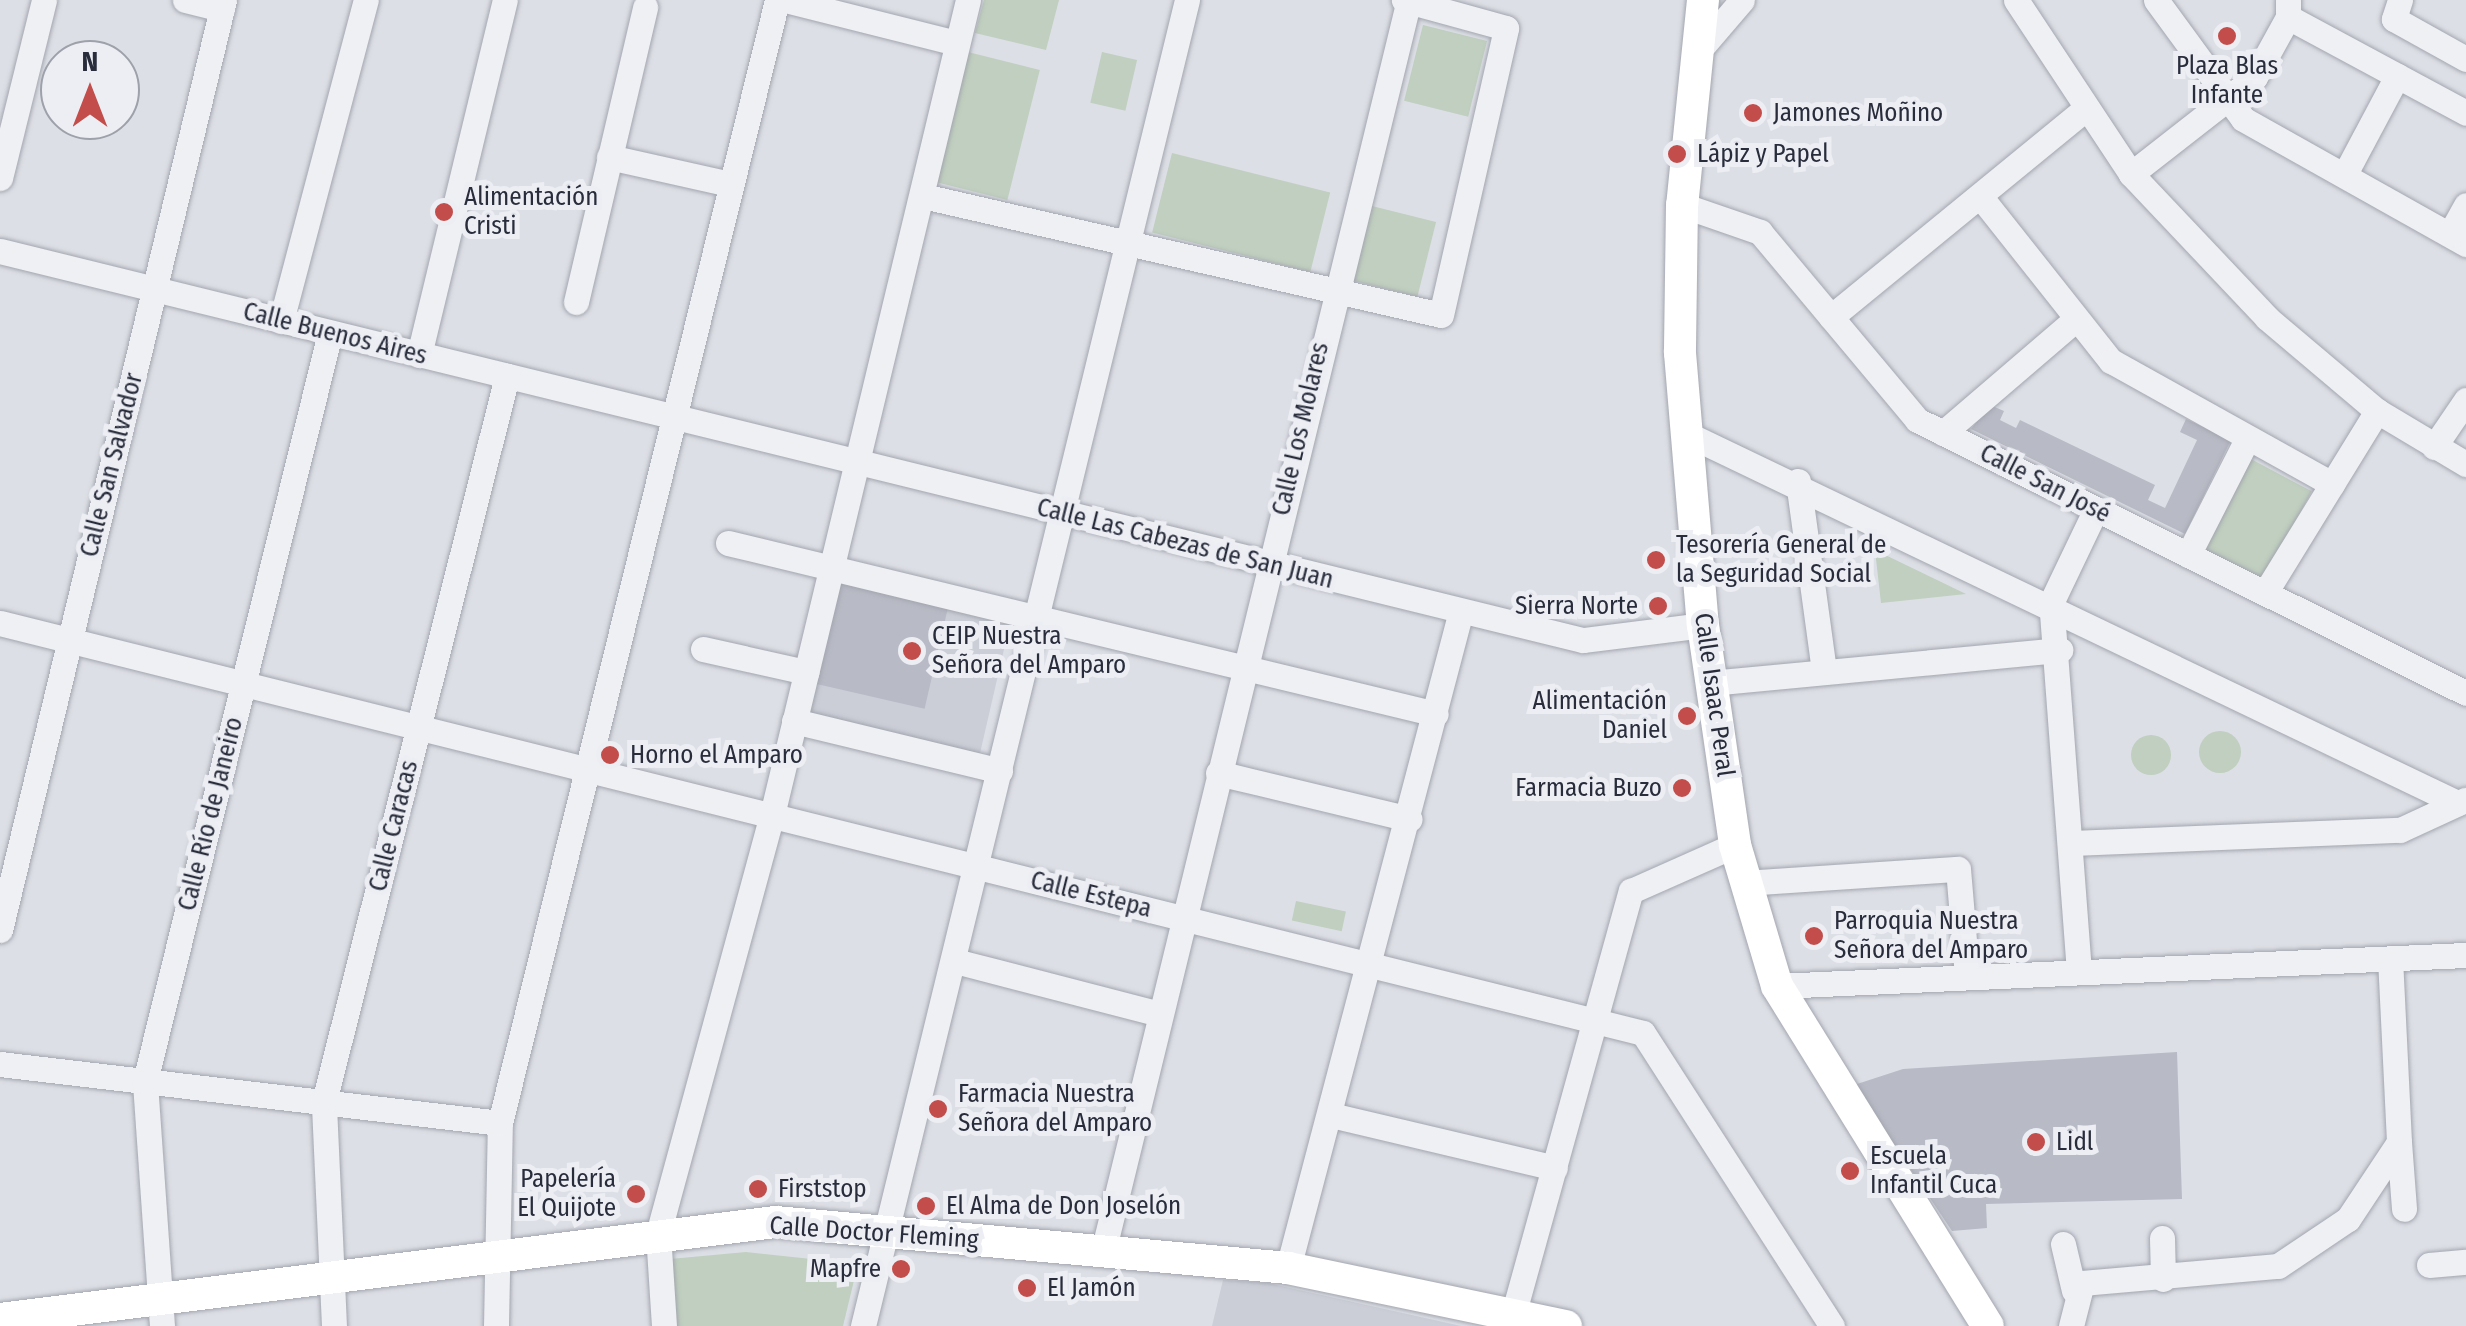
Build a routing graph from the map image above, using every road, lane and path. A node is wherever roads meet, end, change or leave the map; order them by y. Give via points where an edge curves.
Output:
1 (44, 0) edge
2 (185, 0) edge
3 (366, 0) edge
4 (504, 0) edge
5 (777, 0) edge
6 (785, 0) edge
7 (968, 0) edge
8 (1187, 0) edge
9 (1407, 0) edge
10 (1703, 0) edge
11 (1742, 0) edge
12 (2016, 0) edge
13 (2156, 0) edge
14 (2400, 0) edge
15 (223, 4) edge
16 (645, 7) dead end
17 (2288, 9) edge
18 (956, 43) junction
19 (1702, 48) junction
20 (2466, 59) edge
21 (2397, 76) junction
22 (2225, 98) junction
23 (2086, 108) junction
24 (2466, 113) edge
25 (608, 157) junction
26 (2346, 172) junction
27 (2131, 174) junction
28 (0, 178) edge
29 (730, 184) junction
30 (923, 196) junction
31 (1980, 196) junction
32 (1682, 204) junction
33 (2466, 204) edge
34 (2458, 239) edge
35 (1126, 243) junction
36 (0, 252) edge
37 (154, 289) junction
38 (1334, 290) junction
39 (576, 302) dead end
40 (1831, 317) junction
41 (281, 320) junction
42 (2075, 320) junction
43 (330, 333) junction
44 (419, 355) junction
45 (507, 376) junction
46 (2466, 400) edge
47 (2377, 411) junction
48 (670, 417) junction
49 (1942, 432) junction
50 (1689, 434) junction
51 (2246, 442) junction
52 (2434, 447) junction
53 (856, 462) junction
54 (2466, 464) edge
55 (1798, 481) junction
56 (2332, 484) junction
57 (2096, 509) junction
58 (1062, 513) junction
59 (728, 543) dead end
60 (2188, 556) junction
61 (1269, 564) junction
62 (831, 567) junction
63 (2265, 593) junction
64 (2050, 603) junction
65 (1461, 612) junction
66 (1037, 618) junction
67 (0, 622) edge
68 (1703, 625) junction
69 (70, 640) junction
70 (702, 649) dead end
71 (2060, 650) junction
72 (1246, 668) junction
73 (806, 672) junction
74 (1824, 672) junction
75 (244, 683) junction
76 (1710, 683) junction
77 (2466, 693) edge
78 (1436, 714) junction
79 (794, 721) junction
80 (419, 727) junction
81 (585, 769) junction
82 (1000, 771) junction
83 (1218, 773) junction
84 (2462, 801) edge
85 (772, 816) junction
86 (1410, 819) junction
87 (2072, 843) junction
88 (1736, 845) junction
89 (977, 867) junction
90 (1744, 883) junction
91 (1182, 918) junction
92 (0, 930) edge
93 (2466, 955) edge
94 (2390, 959) junction
95 (955, 961) junction
96 (1370, 964) junction
97 (2079, 972) junction
98 (1966, 977) junction
99 (1777, 986) junction
100 (1156, 1012) junction
101 (1596, 1022) junction
102 (0, 1064) edge
103 (145, 1081) junction
104 (324, 1102) junction
105 (1331, 1115) junction
106 (500, 1123) junction
107 (2399, 1142) junction
108 (1555, 1168) junction
109 (2404, 1209) dead end
110 (883, 1232) junction
111 (658, 1234) junction
112 (2162, 1238) dead end
113 (2064, 1244) dead end
114 (1102, 1252) junction
115 (490, 1257) junction
116 (2466, 1262) edge
117 (2429, 1265) dead end
118 (1288, 1268) junction
119 (2163, 1279) junction
120 (332, 1281) junction
121 (2074, 1291) junction
122 (162, 1314) edge
123 (0, 1319) edge
124 (1513, 1320) edge
125 (334, 1326) edge
126 (496, 1326) edge
127 (664, 1326) edge
128 (863, 1326) edge
129 (1566, 1326) edge
130 (1832, 1326) edge
131 (1988, 1326) edge
132 (2071, 1326) edge

1 - 28 street
2 - 15 street
3 - 41 street
4 - 44 street
5 - 29 street
6 - 18 street
7 - 18 street
8 - 35 street
9 - 38 street, Calle Los Molares
9 - 38 street via 1506,28 1440,315
10 - 19 main road, Calle Isaac Peral
11 - 19 street
12 - 23 street
13 - 22 street
14 - 20 street via 2394,19
15 - 37 street, Calle San Salvador
16 - 25 street
17 - 21 street
17 - 22 street via 2255,77
18 - 30 street
19 - 32 main road, Calle Isaac Peral
21 - 24 street
21 - 26 street
22 - 26 street via 2243,119
22 - 27 street
23 - 27 street
23 - 31 street
25 - 29 street
25 - 39 street
26 - 34 street
27 - 47 street via 2267,318
29 - 48 street
30 - 35 street
30 - 53 street
31 - 40 street
31 - 42 street
32 - 40 street, Calle San José via 1760,232
32 - 50 main road, Calle Isaac Peral
33 - 34 street
35 - 38 street
35 - 58 street
36 - 37 street, Calle Buenos Aires
37 - 41 street, Calle Buenos Aires
37 - 69 street, Calle San Salvador
38 - 61 street, Calle Los Molares
40 - 49 street, Calle San José via 1917,420
41 - 43 street, Calle Buenos Aires
42 - 49 street
42 - 51 street via 2111,361
43 - 44 street, Calle Buenos Aires
43 - 75 street, Calle Río de Janeiro
44 - 45 street, Calle Buenos Aires
45 - 48 street, Calle Buenos Aires
45 - 80 street, Calle Caracas
46 - 52 street
47 - 52 street
47 - 56 street
48 - 53 street, Calle Las Cabezas de San Juan
48 - 81 street
49 - 57 street, Calle San José
50 - 55 street
50 - 68 main road, Calle Isaac Peral
51 - 56 street
51 - 60 street
52 - 54 street
53 - 58 street, Calle Las Cabezas de San Juan
53 - 62 street
55 - 64 street
55 - 74 street
56 - 63 street
57 - 60 street, Calle San José
57 - 64 street
58 - 61 street, Calle Las Cabezas de San Juan
58 - 66 street
59 - 62 street
60 - 63 street, Calle San José
61 - 65 street, Calle Las Cabezas de San Juan
61 - 72 street, Calle Los Molares
62 - 66 street
62 - 73 street
63 - 77 street, Calle San José
64 - 71 street
64 - 84 street
65 - 68 street, Calle Las Cabezas de San Juan via 1583,640
65 - 78 street
66 - 72 street
66 - 82 street
67 - 69 street, Calle Estepa
68 - 76 main road, Calle Isaac Peral
69 - 75 street, Calle Estepa
69 - 92 street, Calle San Salvador
70 - 73 street
71 - 74 street
71 - 87 street
72 - 78 street
72 - 83 street, Calle Los Molares
73 - 79 street
74 - 76 street
75 - 80 street, Calle Estepa
75 - 103 street, Calle Río de Janeiro
76 - 88 main road, Calle Isaac Peral
78 - 86 street
79 - 82 street
79 - 85 street
80 - 81 street, Calle Estepa
80 - 104 street, Calle Caracas
81 - 85 street, Calle Estepa
81 - 106 street
82 - 89 street
83 - 86 street
83 - 91 street, Calle Los Molares
84 - 87 street via 2400,830
85 - 89 street, Calle Estepa
85 - 111 street
86 - 96 street
87 - 97 street
88 - 90 main road, Calle Isaac Peral
88 - 101 street via 1632,891
89 - 91 street, Calle Estepa
89 - 95 street
90 - 98 street via 1958,869
90 - 99 main road, Calle Isaac Peral
91 - 96 street, Calle Estepa
91 - 100 street, Calle Los Molares
93 - 94 street
94 - 97 street
94 - 107 street
95 - 100 street
95 - 110 street
96 - 101 street, Calle Estepa
96 - 105 street
97 - 98 street
98 - 99 street
99 - 131 main road, Calle Isaac Peral
100 - 114 street, Calle Los Molares
101 - 108 street
101 - 130 street, Calle Estepa via 1643,1033
102 - 103 street
103 - 104 street
103 - 122 street, Calle Río de Janeiro
104 - 106 street
104 - 120 street, Calle Caracas
105 - 108 street
105 - 118 street
106 - 115 street
107 - 109 street
107 - 119 street via 2360,1205 2315,1245 2264,1269
108 - 124 street
110 - 111 main road, Calle Doctor Fleming via 776,1222
110 - 114 main road, Calle Doctor Fleming
110 - 128 street
111 - 115 main road, Calle Doctor Fleming
111 - 127 street
112 - 119 street
113 - 121 street
114 - 118 main road, Calle Doctor Fleming
115 - 120 main road, Calle Doctor Fleming
115 - 126 street
116 - 117 street
118 - 124 main road, Calle Doctor Fleming
119 - 121 street
120 - 122 main road, Calle Doctor Fleming
120 - 125 street, Calle Caracas
121 - 132 street
122 - 123 main road, Calle Doctor Fleming
124 - 129 main road, Calle Doctor Fleming

